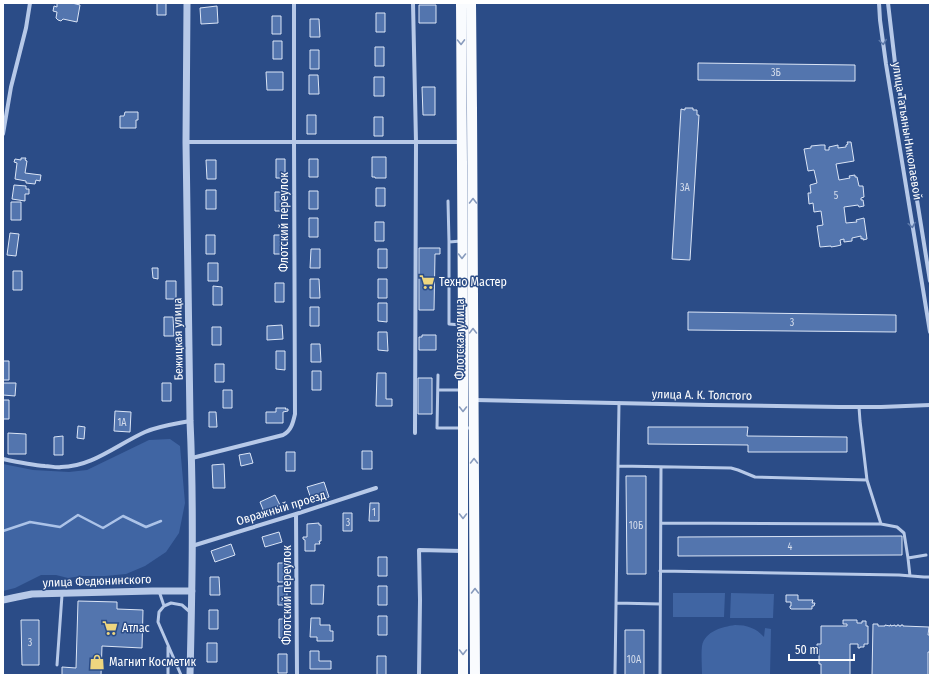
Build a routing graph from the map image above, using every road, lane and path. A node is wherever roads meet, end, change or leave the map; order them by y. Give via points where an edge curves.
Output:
1 (30, 3) edge
2 (187, 3) edge
3 (294, 3) edge
4 (413, 3) edge
5 (461, 3) edge
6 (471, 3) edge
7 (879, 3) edge
8 (888, 3) edge
9 (3, 134) edge
10 (186, 142) junction
11 (294, 142) junction
12 (416, 142) junction
13 (462, 142) junction
14 (448, 201) dead end
15 (462, 241) junction
16 (448, 242) junction
17 (930, 281) edge
18 (463, 325) junction
19 (930, 332) edge
20 (438, 375) dead end
21 (438, 390) junction
22 (463, 390) junction
23 (474, 400) junction
24 (619, 403) junction
25 (930, 405) edge
26 (859, 407) junction
27 (190, 421) junction
28 (469, 428) junction
29 (415, 433) dead end
30 (192, 458) junction
31 (3, 459) edge
32 (618, 466) junction
33 (661, 467) junction
34 (868, 480) junction
35 (376, 488) dead end
36 (296, 514) junction
37 (661, 523) junction
38 (881, 524) junction
39 (192, 546) junction
40 (463, 550) junction
41 (926, 555) dead end
42 (908, 558) junction
43 (660, 571) junction
44 (910, 576) junction
45 (930, 577) edge
46 (159, 591) junction
47 (192, 591) junction
48 (62, 593) junction
49 (3, 600) edge
50 (616, 603) junction
51 (660, 604) junction
52 (164, 606) junction
53 (191, 613) junction
54 (168, 646) junction
55 (57, 665) dead end
56 (168, 675) edge
57 (181, 675) edge
58 (190, 675) edge
59 (297, 675) edge
60 (419, 675) edge
61 (464, 675) edge
62 (475, 675) edge
63 (615, 675) edge
64 (660, 675) edge

1 - 9 street
2 - 10 street, Бежицкая улица
3 - 11 street, Флотский переулок
4 - 12 street
5 -> 13 main road, Флотская улица
23 -> 6 main road, Флотская улица
7 -> 19 street, улица Татьяны Николаевой via 886,64
8 - 17 street, улица Татьяны Николаевой via 894,63
10 - 11 street
10 - 27 street, Бежицкая улица
11 - 12 street
11 - 30 street, Флотский переулок via 293,423 290,430 282,435
12 - 13 street
12 - 29 street
13 - 15 main road, Флотская улица
14 - 16 lane
15 - 16 lane
15 -> 18 main road, Флотская улица
16 - 18 lane via 449,324
18 - 22 main road, Флотская улица
20 - 21 lane
21 - 22 lane
21 - 28 lane via 438,428
22 -> 28 main road, Флотская улица
23 - 24 street, улица А. К. Толстого
23 - 28 main road, Флотская улица
24 - 26 street, улица А. К. Толстого
24 - 32 lane
25 - 26 street, улица А. К. Толстого
26 - 34 lane
27 - 30 street, Бежицкая улица
27 - 31 street via 147,431 83,464 61,468
28 -> 40 main road, Флотская улица
62 -> 28 main road, Флотская улица
30 - 39 street, Бежицкая улица
32 - 33 lane
32 - 50 lane
33 - 34 lane via 731,468 755,477
33 - 37 lane
34 - 38 lane
35 - 36 street, Овражный проезд
36 - 39 street, Овражный проезд
36 - 59 street, Флотский переулок
37 - 38 lane
37 - 43 lane
38 - 42 lane via 897,527 904,532
39 - 47 street, Бежицкая улица
40 - 60 street via 419,550
40 -> 61 main road, Флотская улица
41 - 42 lane
42 - 44 lane
43 - 44 lane
43 - 51 lane
44 - 45 lane
46 - 47 street, улица Федюнинского
46 - 48 street, улица Федюнинского
46 - 52 lane
47 - 53 street, Бежицкая улица
48 - 49 street, улица Федюнинского via 32,594
48 - 55 lane
50 - 51 lane
50 - 63 lane
51 - 64 lane
52 - 53 lane via 171,603 182,605
52 - 54 lane via 159,612 158,622
53 - 58 street, Бежицкая улица
54 - 56 lane
54 - 57 lane

